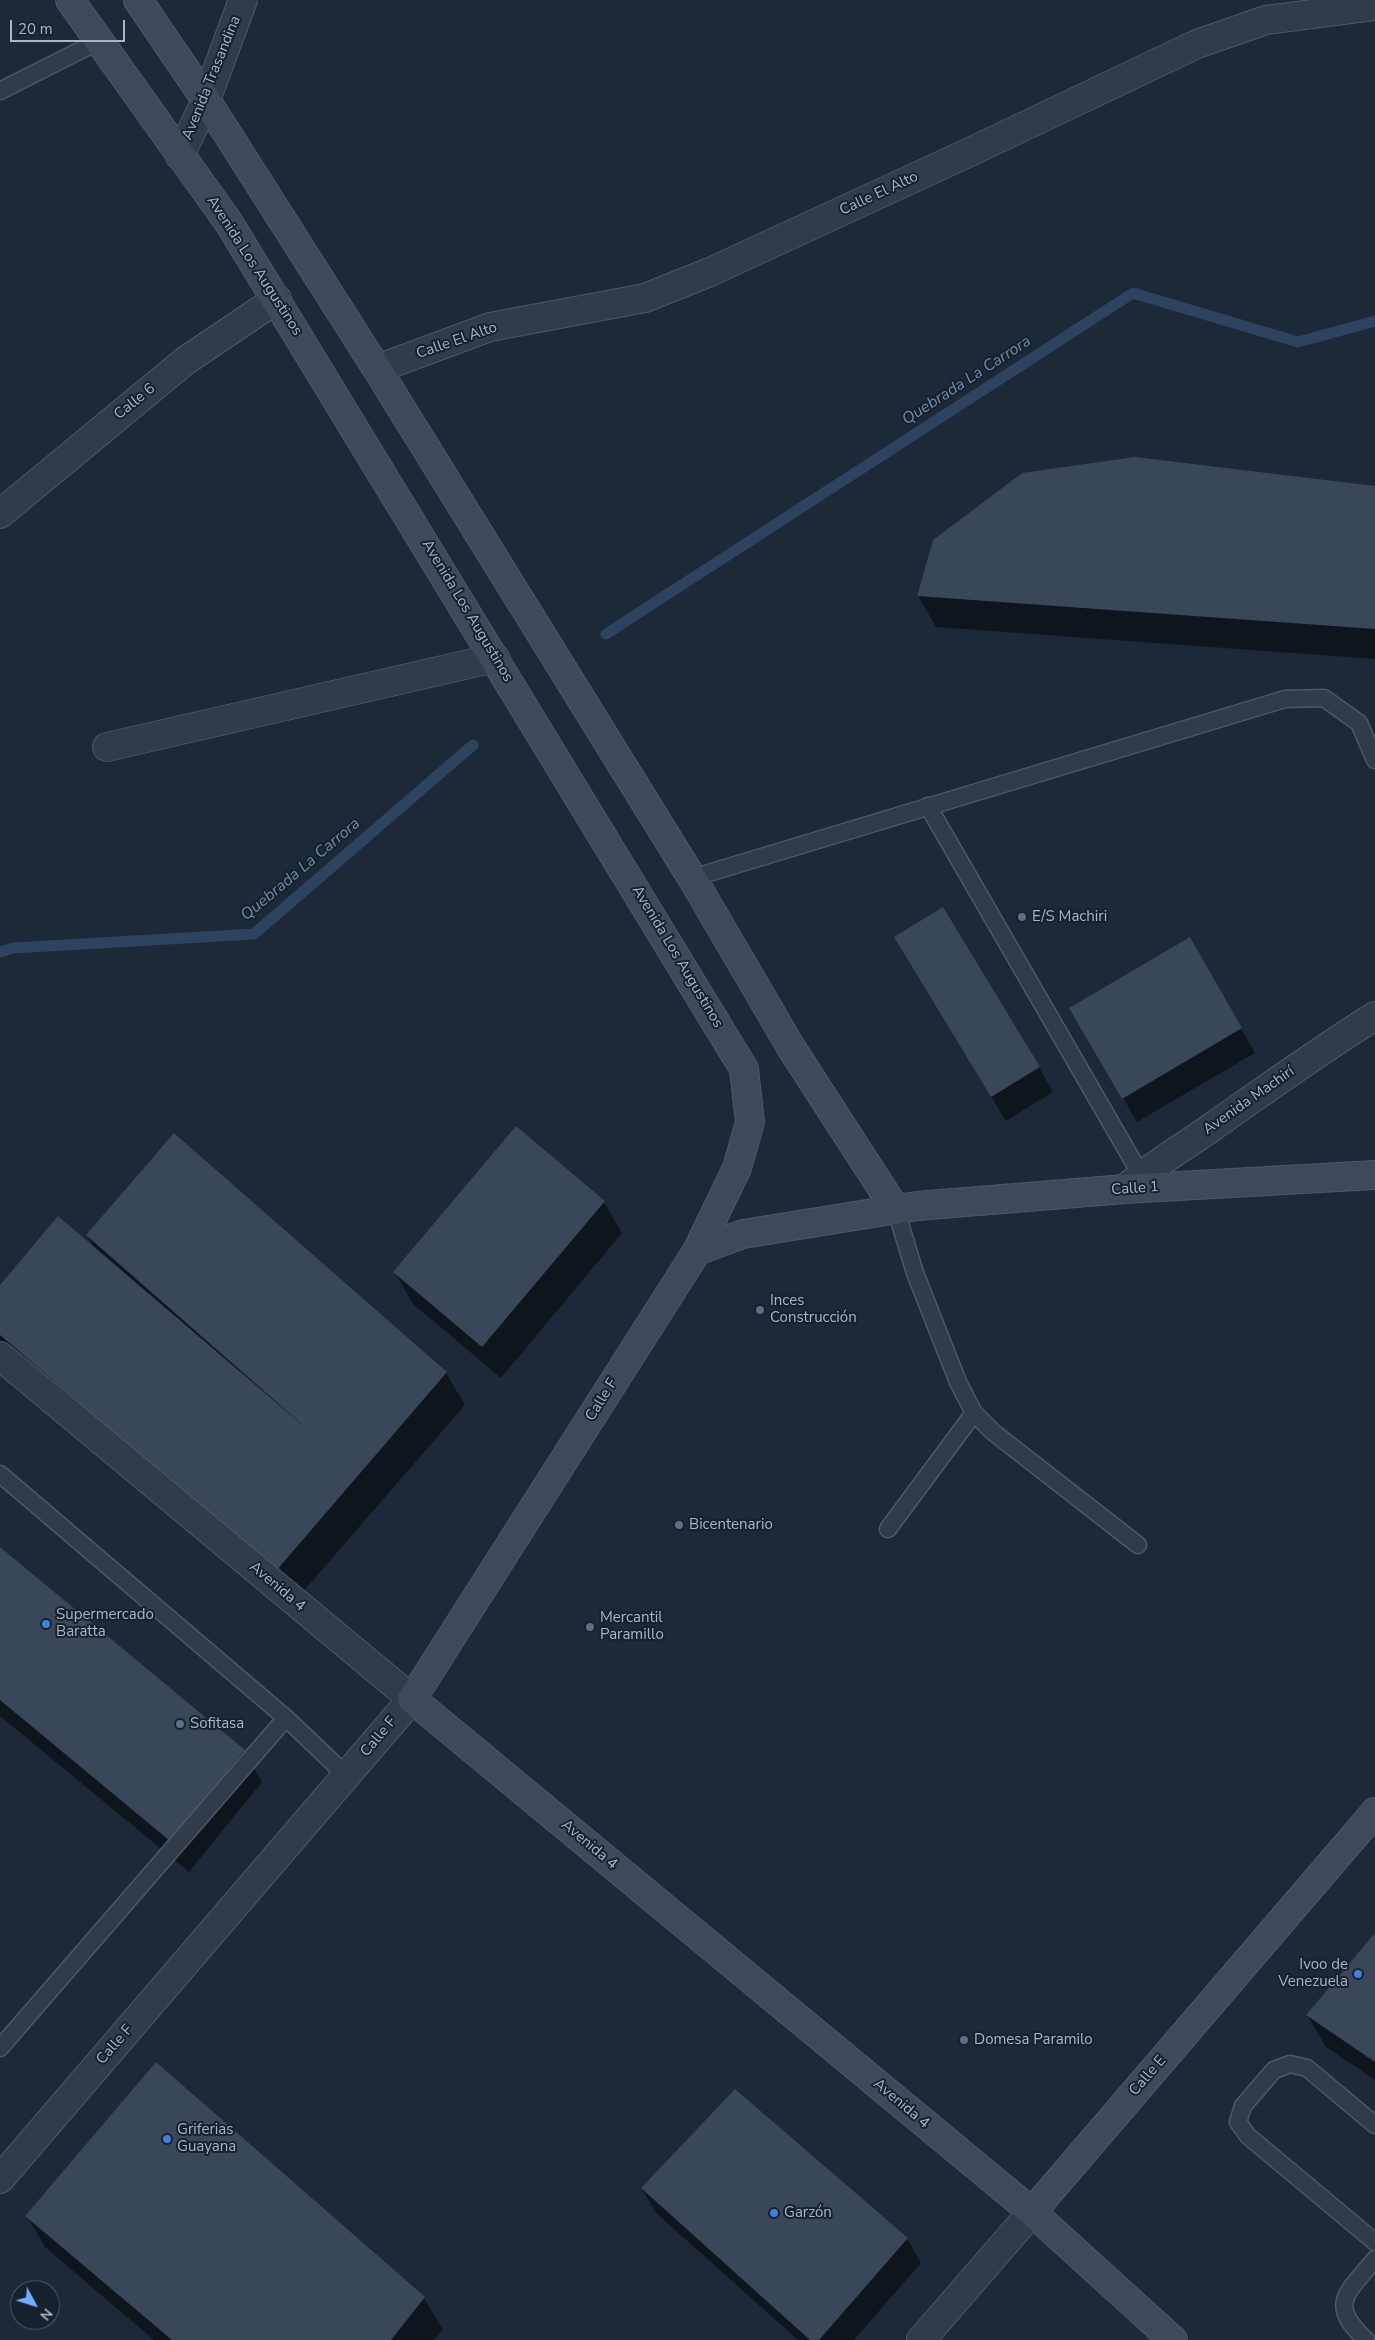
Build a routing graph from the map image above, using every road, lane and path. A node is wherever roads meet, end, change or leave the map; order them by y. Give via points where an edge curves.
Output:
1 (70, 0) edge
2 (138, 0) edge
3 (243, 0) edge
4 (1375, 6) edge
5 (98, 41) junction
6 (0, 91) edge
7 (206, 100) junction
8 (180, 156) junction
9 (277, 299) junction
10 (377, 369) junction
11 (0, 514) edge
12 (495, 658) junction
13 (107, 747) dead end
14 (1375, 760) edge
15 (928, 806) junction
16 (692, 878) junction
17 (1375, 1016) edge
18 (1375, 1175) edge
19 (1133, 1182) junction
20 (896, 1210) junction
21 (697, 1251) junction
22 (0, 1356) edge
23 (974, 1413) junction
24 (0, 1474) edge
25 (888, 1530) dead end
26 (1138, 1545) dead end
27 (412, 1699) junction
28 (286, 1718) junction
29 (347, 1776) junction
30 (1375, 1812) edge
31 (0, 2048) edge
32 (1375, 2126) edge
33 (0, 2179) edge
34 (1032, 2212) junction
35 (1375, 2242) edge
36 (1375, 2259) edge
37 (921, 2340) edge
38 (1173, 2340) edge
39 (1366, 2340) edge

1 - 5 main road, Avenida Los Augustinos
2 - 7 main road
3 - 7 street, Avenida Trasandina
4 - 10 street, Calle El Alto via 1266,20 1197,44 710,272 644,298 490,327
5 - 6 lane
5 - 8 main road, Avenida Los Augustinos
7 - 8 street, Avenida Trasandina
7 - 10 main road
8 - 9 main road, Avenida Los Augustinos via 229,223
9 - 11 street, Calle 6 via 185,361
9 - 12 main road, Avenida Los Augustinos
10 - 16 main road
12 - 13 street
12 - 21 main road, Avenida Los Augustinos via 744,1069 750,1122 737,1168
14 - 15 lane via 1359,723 1324,698 1286,699
15 - 16 lane
15 - 19 lane
16 - 20 main road via 792,1049
17 - 19 street, Avenida Machirí via 1317,1052
18 - 19 main road, Calle 1
19 - 20 main road, Calle 1
20 - 21 main road, Calle 1 via 743,1234
20 - 23 lane via 914,1273
21 - 27 main road, Calle F
22 - 27 street, Avenida 4
23 - 25 lane
23 - 26 lane via 993,1432
24 - 28 lane
27 - 29 street, Calle F
27 - 34 main road, Avenida 4
28 - 29 lane
28 - 31 lane
29 - 33 street, Calle F
30 - 34 main road, Calle E
32 - 35 lane via 1307,2068 1290,2064 1274,2070 1243,2106 1238,2122 1248,2136
34 - 37 street, Calle E
34 - 38 main road, Avenida 4
36 - 39 lane via 1347,2294 1343,2309 1350,2324

